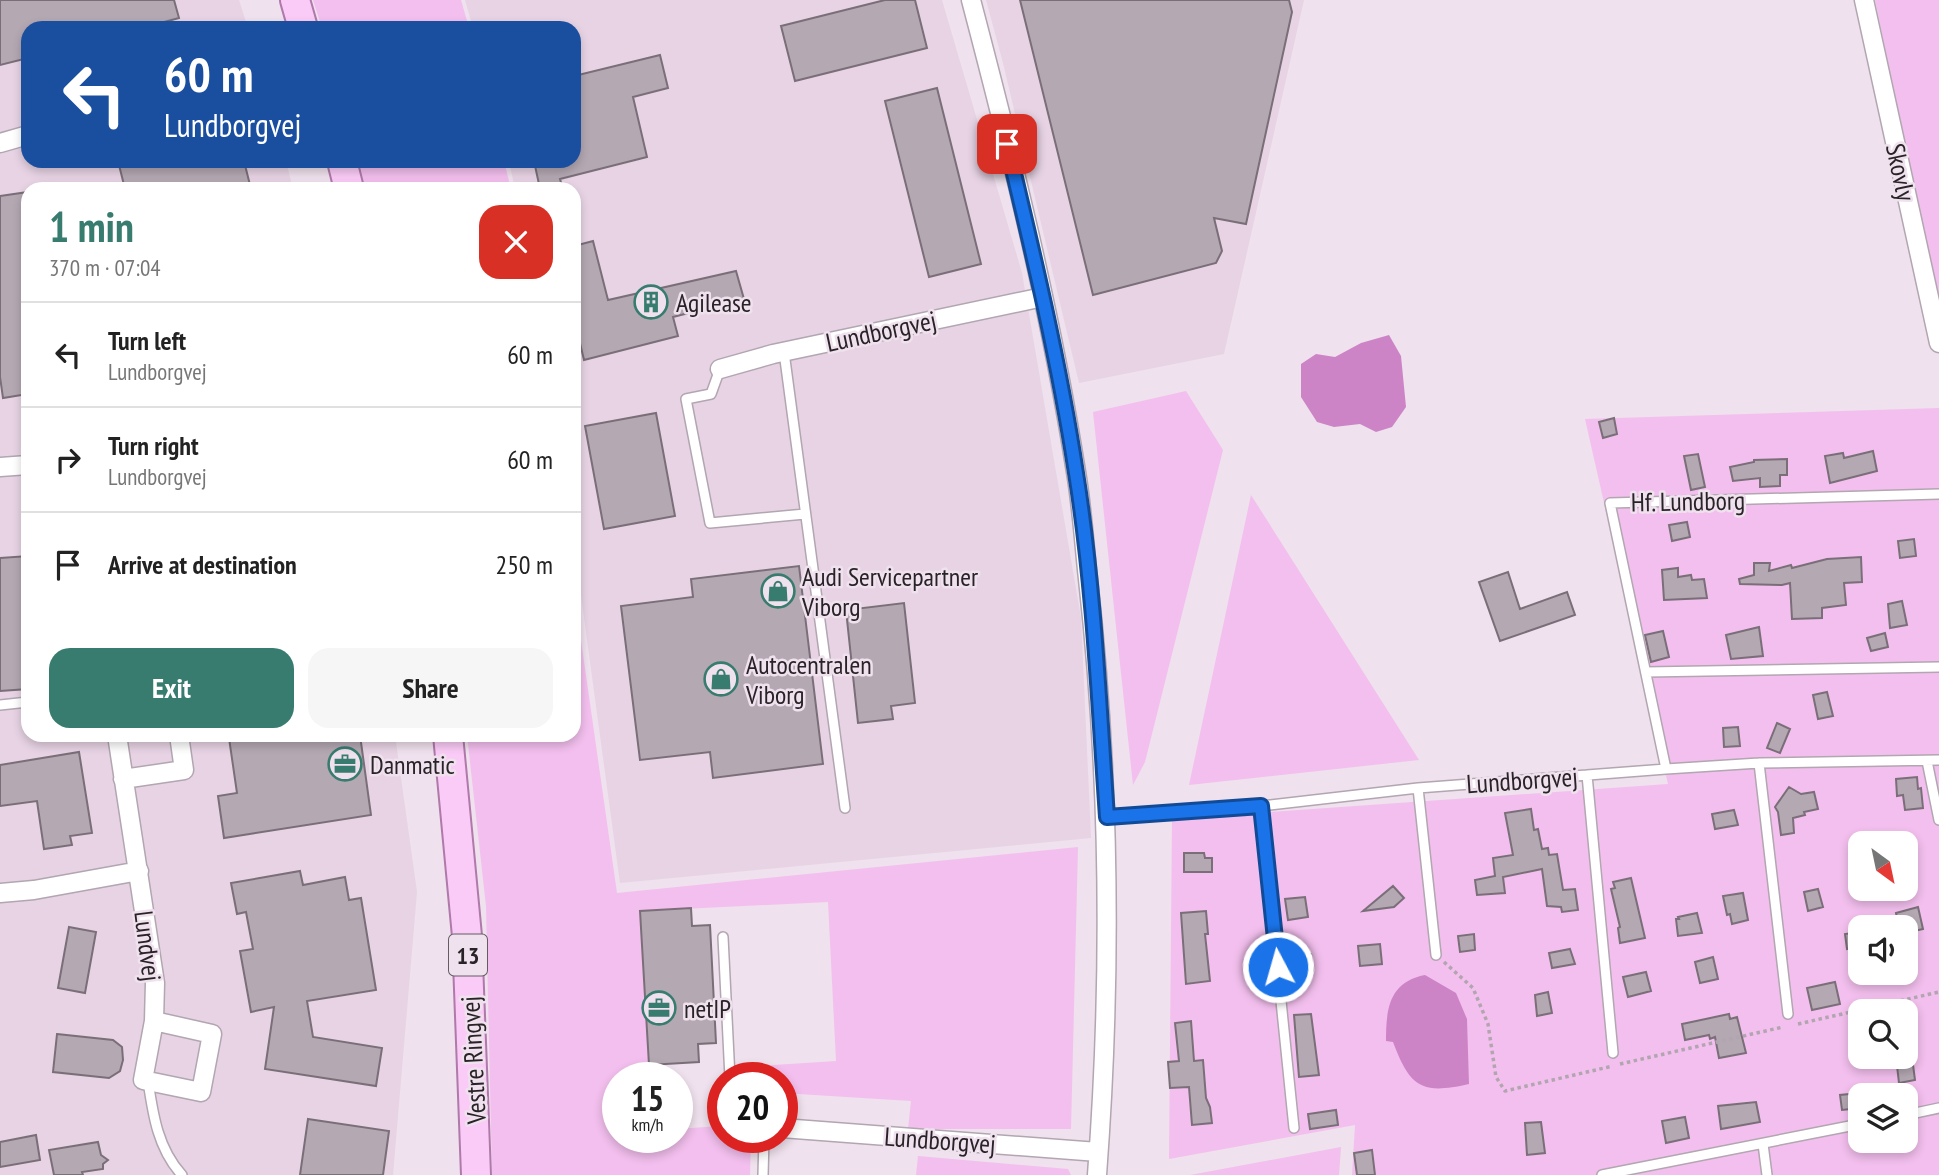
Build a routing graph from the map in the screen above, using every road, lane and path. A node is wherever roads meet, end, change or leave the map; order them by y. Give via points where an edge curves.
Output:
1 (295, 0) edge
2 (971, 0) edge
3 (1864, 0) edge
4 (301, 21) edge
5 (21, 137) edge
6 (0, 143) edge
7 (1043, 297) junction
8 (1939, 343) edge
9 (785, 352) junction
10 (720, 369) joint
11 (21, 466) edge
12 (0, 467) edge
13 (1939, 494) edge
14 (805, 514) junction
15 (1939, 667) edge
16 (1646, 672) junction
17 (21, 703) edge
18 (0, 705) edge
19 (118, 742) edge
20 (180, 742) edge
21 (450, 742) edge
22 (1939, 760) edge
23 (1927, 761) junction
24 (1759, 763) junction
25 (1665, 769) junction
26 (1587, 775) junction
27 (123, 779) junction
28 (1418, 788) junction
29 (1261, 806) junction
30 (845, 808) dead end
31 (1107, 817) junction
32 (1939, 820) edge
33 (138, 871) junction
34 (0, 893) edge
35 (723, 937) dead end
36 (1436, 956) joint
37 (1939, 992) edge
38 (1788, 1014) dead end
39 (154, 1021) junction
40 (1613, 1053) dead end
41 (729, 1062) edge
42 (148, 1081) junction
43 (1939, 1108) edge
44 (1918, 1112) edge
45 (1848, 1126) edge
46 (1294, 1128) dead end
47 (798, 1129) edge
48 (1762, 1144) junction
49 (1098, 1152) junction
50 (764, 1153) edge
51 (182, 1175) edge
52 (476, 1175) edge
53 (763, 1175) edge
54 (1097, 1175) edge
55 (1602, 1175) edge
56 (1768, 1175) edge

1 - 4 main road
2 - 7 street
3 - 8 street, Skovly
5 - 6 street
7 - 9 street, Lundborgvej
7 - 31 street via 1076,474 1096,649
9 - 10 street, Lundborgvej
9 - 14 lane
10 - 14 lane via 711,394 686,399 710,523
11 - 12 street
13 - 16 lane, Hf. Lundborg via 1610,503
14 - 30 lane
15 - 16 lane
16 - 25 lane, Hf. Lundborg
17 - 18 lane
19 - 27 street, Lundvej
20 - 27 street via 184,770
21 - 52 main road, Vestre Ringvej / 13 via 467,936
22 - 23 lane, Lundborgvej
23 - 24 lane, Lundborgvej
23 - 32 lane
24 - 25 lane, Lundborgvej
24 - 38 lane
25 - 26 lane, Lundborgvej
26 - 28 lane, Lundborgvej
26 - 40 lane
27 - 33 street, Lundvej
28 - 29 lane, Lundborgvej
28 - 36 lane
29 - 31 lane, Lundborgvej
29 - 46 lane
31 - 49 street via 1107,983
33 - 34 street
33 - 39 street, Lundvej via 155,983
35 - 41 lane
36 - 37 path via 1473,988 1488,1024 1496,1077 1505,1091
39 - 42 street, Lundvej via 142,1080
39 - 42 street via 212,1034 201,1092
42 - 51 lane via 154,1123 170,1163
43 - 44 lane
45 - 48 lane
47 - 49 street, Lundborgvej
48 - 55 lane
48 - 56 lane
49 - 54 street
50 - 53 lane

